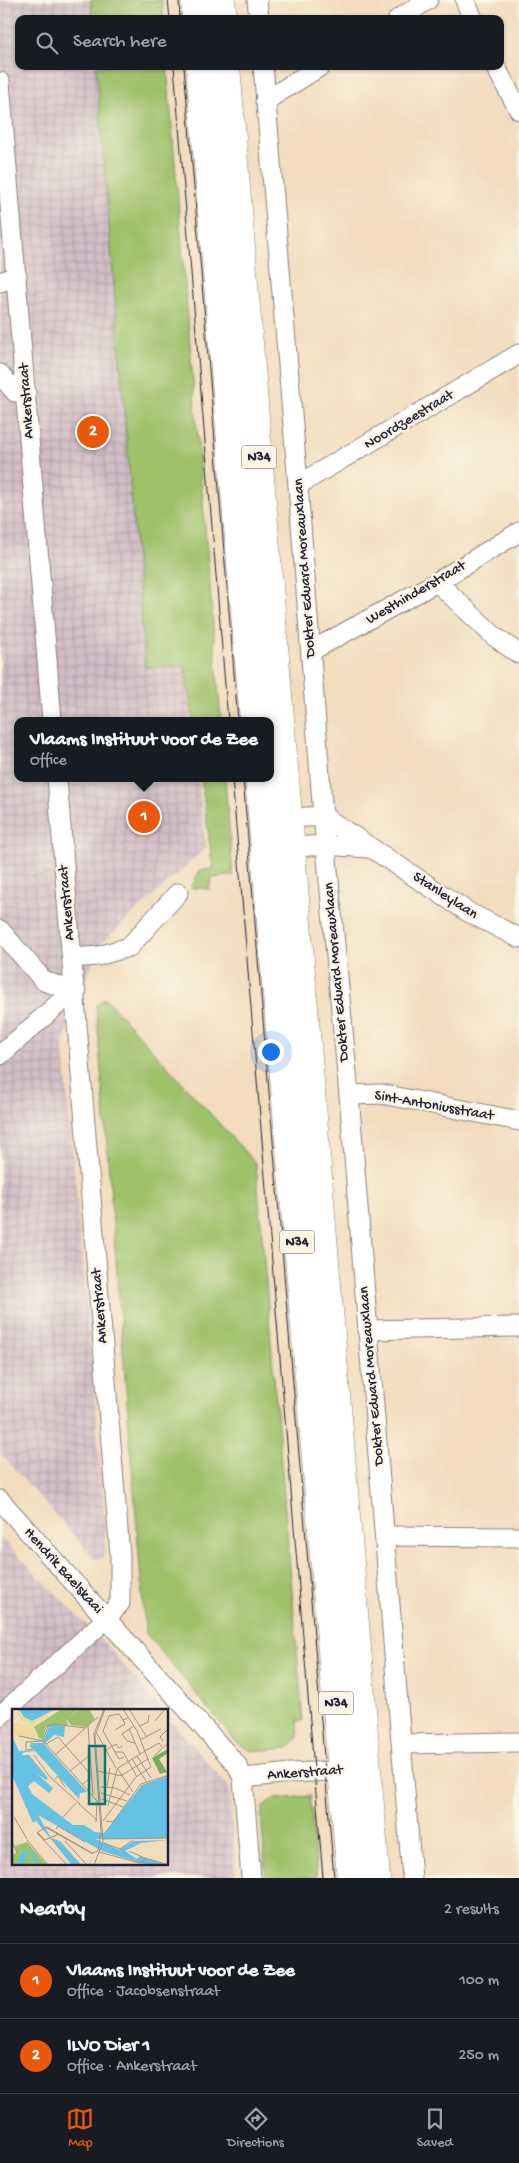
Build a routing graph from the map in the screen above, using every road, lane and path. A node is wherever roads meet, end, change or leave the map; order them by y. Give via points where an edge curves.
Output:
1 (194, 0) edge
2 (221, 0) edge
3 (257, 0) edge
4 (428, 0) edge
5 (464, 0) edge
6 (196, 15) edge
7 (222, 15) edge
8 (259, 15) edge
9 (404, 15) edge
10 (471, 15) edge
11 (200, 70) edge
12 (226, 70) edge
13 (263, 70) edge
14 (315, 70) edge
15 (497, 70) edge
16 (0, 82) edge
17 (265, 101) junction
18 (519, 110) edge
19 (9, 279) edge
20 (519, 354) edge
21 (0, 374) edge
22 (26, 392) junction
23 (298, 485) junction
24 (519, 532) edge
25 (437, 582) junction
26 (311, 651) junction
27 (519, 654) edge
28 (52, 717) edge
29 (254, 717) edge
30 (268, 717) edge
31 (57, 782) edge
32 (261, 782) edge
33 (273, 782) edge
34 (322, 816) junction
35 (275, 819) junction
36 (325, 844) junction
37 (278, 848) junction
38 (374, 849) junction
39 (178, 893) dead end
40 (0, 930) edge
41 (519, 938) edge
42 (72, 958) junction
43 (76, 992) junction
44 (0, 1056) edge
45 (349, 1095) junction
46 (519, 1121) edge
47 (519, 1327) edge
48 (367, 1330) junction
49 (0, 1500) edge
50 (386, 1536) junction
51 (519, 1537) edge
52 (106, 1619) junction
53 (0, 1716) edge
54 (519, 1742) edge
55 (402, 1744) junction
56 (354, 1770) junction
57 (243, 1778) junction
58 (251, 1878) edge
59 (351, 1878) edge
60 (376, 1878) edge
61 (412, 1878) edge

1 - 6 main road
2 - 7 main road
3 - 8 street
4 - 9 street
5 - 10 street
11 - 29 main road, N34
12 - 30 main road, N34
13 - 17 street, Dokter Eduard Moreauxlaan
14 - 17 street
15 - 18 street
16 - 19 street, Ankerstraat
17 - 23 street, Dokter Eduard Moreauxlaan
19 - 22 street, Ankerstraat
20 - 23 street, Noordzeestraat
21 - 22 street via 15,392
22 - 28 street, Ankerstraat
23 - 26 street, Dokter Eduard Moreauxlaan
24 - 25 street, Westhinderstraat
25 - 26 street, Westhinderstraat
25 - 27 street via 495,637
26 - 34 street, Dokter Eduard Moreauxlaan
31 - 42 street, Ankerstraat
32 - 35 main road, N34
33 - 35 main road, N34
34 - 35 street
34 - 36 street, Dokter Eduard Moreauxlaan
34 - 38 street, Stanleylaan
35 - 37 main road, N34
36 - 37 street, Stanleylaan
36 - 38 street, Stanleylaan
36 - 45 street, Dokter Eduard Moreauxlaan
37 - 56 main road, N34
38 - 41 street, Stanleylaan via 468,912
39 - 42 street via 129,947 98,956
40 - 43 street via 44,981
42 - 43 street, Ankerstraat
43 - 44 street
43 - 52 street, Ankerstraat via 120,1555 120,1603
45 - 46 street, Sint-Antoniusstraat via 382,1094
45 - 48 street, Dokter Eduard Moreauxlaan
47 - 48 street
48 - 50 street, Dokter Eduard Moreauxlaan
49 - 52 street, Hendrik Baelskaai
50 - 51 street
50 - 55 street, Dokter Eduard Moreauxlaan
52 - 53 street, Ankerstraat
52 - 57 street via 236,1765
54 - 55 street
55 - 61 street, Dokter Eduard Moreauxlaan
56 - 57 street, Ankerstraat
56 - 59 main road, N34
56 - 60 main road, N34
57 - 58 street

